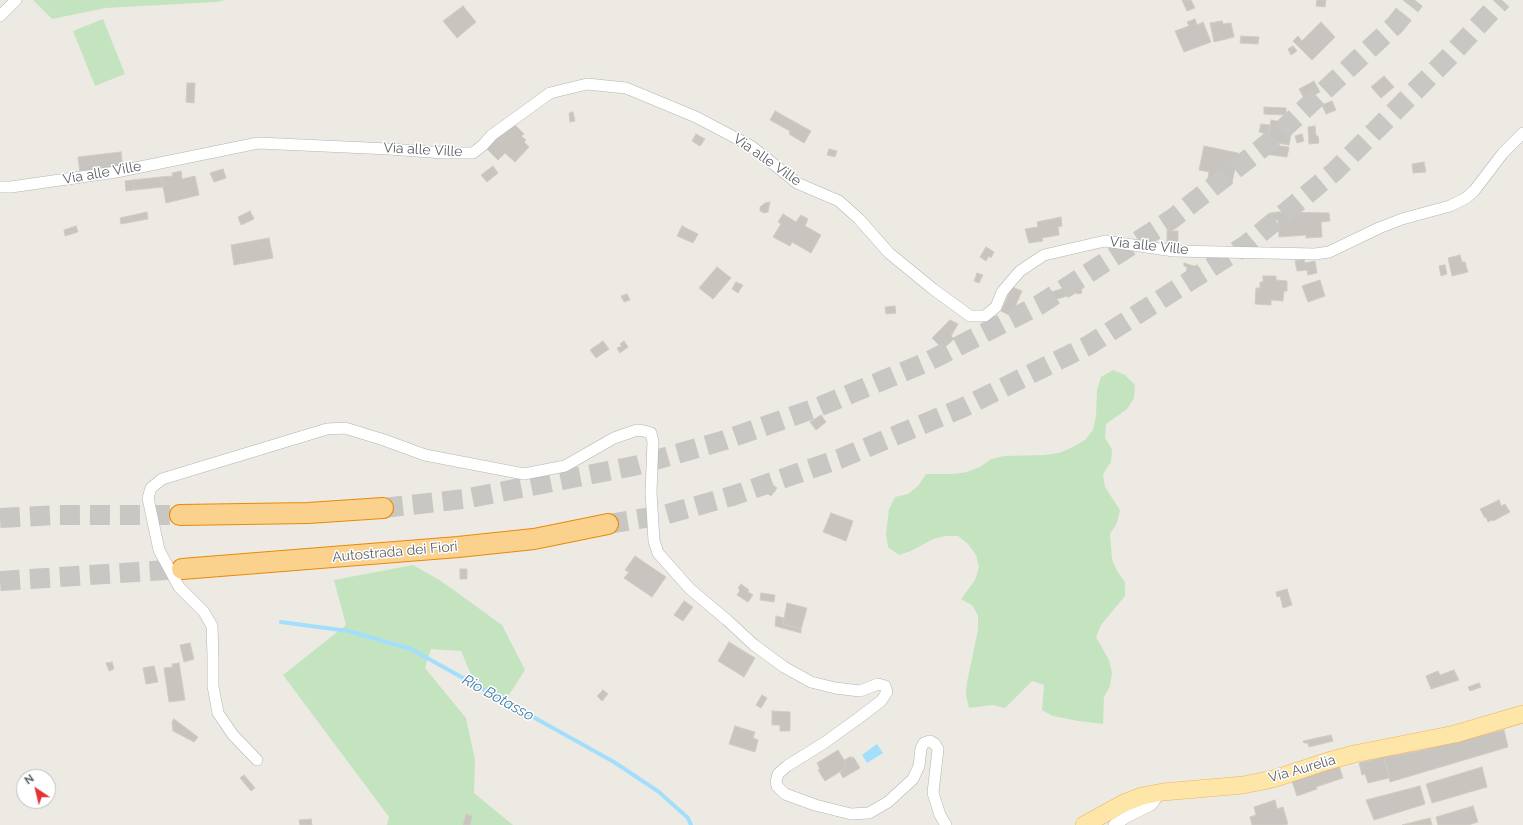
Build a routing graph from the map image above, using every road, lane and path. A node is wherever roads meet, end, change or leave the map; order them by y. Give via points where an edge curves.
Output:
1 (16, 0) edge
2 (0, 16) edge
3 (1523, 133) edge
4 (0, 187) edge
5 (383, 508) tunnel mouth
6 (180, 515) tunnel mouth
7 (608, 524) tunnel mouth
8 (182, 569) tunnel mouth
9 (1523, 714) edge
10 (257, 760) dead end
11 (1154, 794) junction
12 (946, 825) edge
13 (1084, 825) edge
14 (1114, 825) edge

1 - 2 street
3 - 4 street, Via alle Ville via 1466,198 1450,206 1379,228 1329,252 1315,254 1174,250 1105,240 1044,255 1020,271 1002,292 996,307 985,316 970,316 933,289 895,258 839,201 797,183 737,138 696,117 626,88 587,84 550,93 473,152 444,153 258,143 116,172
5 - 6 highway via 308,513
7 - 8 highway, Autostrada dei Fiori via 534,539
9 - 11 main road, Via Aurelia via 1455,734 1348,756 1273,779 1243,785
10 - 12 street via 233,735 218,713 213,686 212,626 204,612 179,588 159,550 148,498 151,488 162,479 327,429 345,428 425,455 524,474 565,466 614,438 637,430 651,434 653,442 654,541 658,553 690,589 754,646 811,682 860,691 878,684 884,686 887,692 881,701 856,720 787,766 778,774 777,786 785,794 815,806 851,814 869,813 888,802 913,779 919,766 921,748 924,743 930,741 938,749 933,793
11 - 13 main road, Via Aurelia via 1124,803
11 - 14 street via 1151,805

